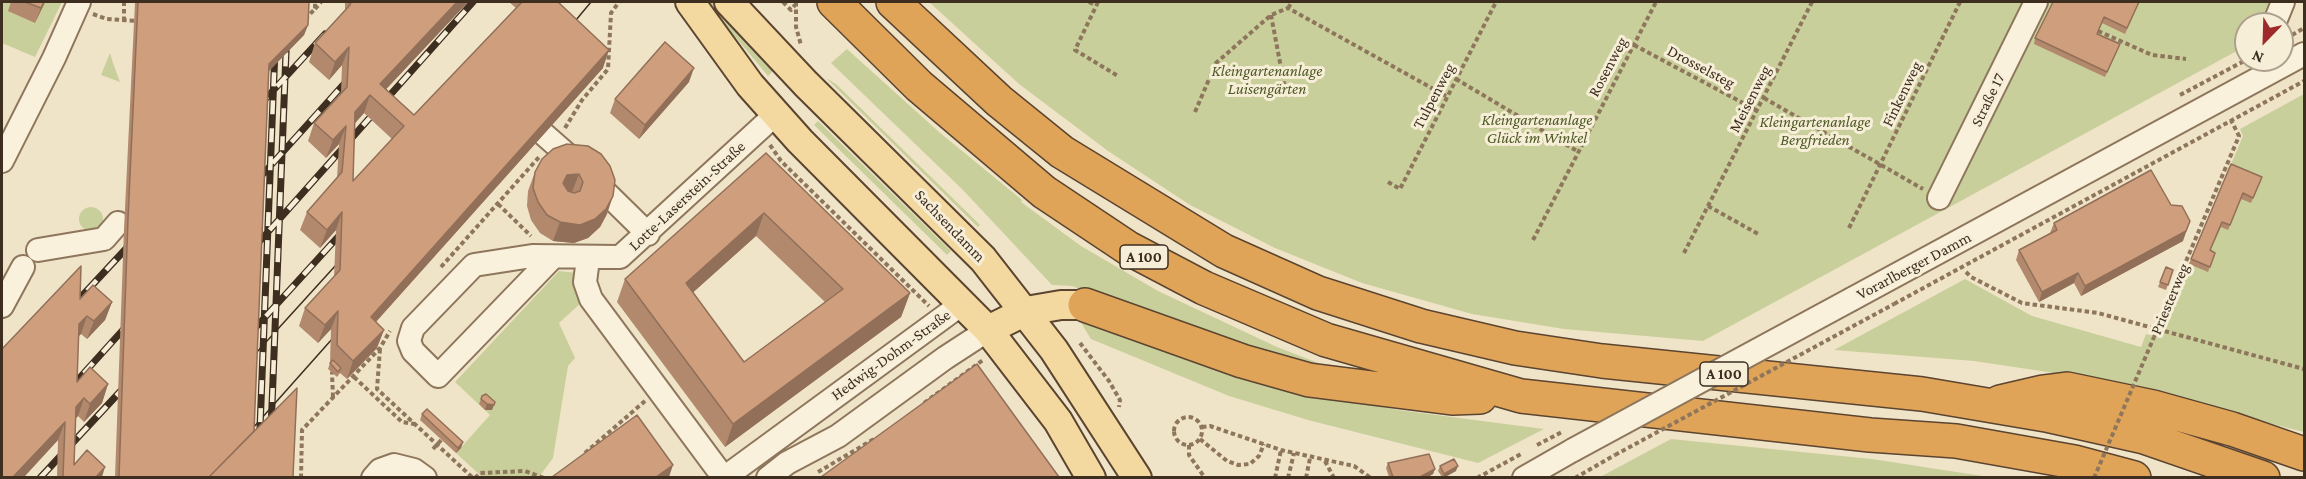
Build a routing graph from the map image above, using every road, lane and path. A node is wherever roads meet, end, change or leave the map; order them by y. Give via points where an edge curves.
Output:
1 (79, 2) edge
2 (124, 2) edge
3 (315, 2) edge
4 (321, 2) edge
5 (619, 2) edge
6 (690, 2) edge
7 (729, 2) edge
8 (783, 2) edge
9 (795, 2) edge
10 (834, 2) edge
11 (893, 2) edge
12 (1089, 2) edge
13 (1292, 2) edge
14 (1496, 2) edge
15 (1656, 2) edge
16 (1812, 2) edge
17 (1960, 2) edge
18 (2036, 2) edge
19 (1096, 3) edge
20 (1288, 8) junction
21 (315, 9) junction
22 (97, 15) dead end
23 (1270, 15) junction
24 (300, 18) edge
25 (124, 21) junction
26 (142, 22) edge
27 (2098, 31) edge
28 (801, 45) dead end
29 (1634, 45) junction
30 (2186, 59) dead end
31 (2264, 72) edge
32 (1118, 76) dead end
33 (1456, 79) junction
34 (2304, 81) edge
35 (806, 84) junction
36 (1286, 94) dead end
37 (1446, 96) junction
38 (1764, 98) junction
39 (1758, 111) junction
40 (1195, 112) dead end
41 (776, 114) junction
42 (2231, 120) junction
43 (1577, 151) junction
44 (547, 152) junction
45 (2, 161) edge
46 (781, 161) dead end
47 (1881, 166) junction
48 (1388, 182) dead end
49 (1939, 198) joint
50 (498, 204) junction
51 (1708, 206) junction
52 (593, 211) edge
53 (118, 224) dead end
54 (1849, 228) dead end
55 (555, 234) edge
56 (577, 235) edge
57 (1760, 236) dead end
58 (643, 238) junction
59 (1533, 240) dead end
60 (38, 250) dead end
61 (1975, 253) dead end
62 (1684, 254) dead end
63 (553, 257) junction
64 (1977, 258) junction
65 (588, 259) junction
66 (1981, 264) dead end
67 (23, 267) dead end
68 (437, 272) dead end
69 (1966, 272) dead end
70 (910, 289) edge
71 (963, 303) junction
72 (1085, 305) joint
73 (2, 306) edge
74 (1026, 311) junction
75 (987, 330) junction
76 (2156, 330) junction
77 (1084, 349) dead end
78 (986, 358) dead end
79 (2304, 369) edge
80 (336, 370) edge
81 (966, 372) edge
82 (354, 377) junction
83 (659, 389) junction
84 (1521, 396) junction
85 (333, 397) junction
86 (1120, 400) dead end
87 (1990, 405) junction
88 (415, 425) junction
89 (1202, 427) junction
90 (445, 429) edge
91 (1200, 440) junction
92 (1264, 444) junction
93 (437, 445) junction
94 (1189, 445) junction
95 (1537, 445) dead end
96 (433, 449) dead end
97 (1281, 450) junction
98 (2017, 450) junction
99 (1294, 453) junction
100 (2304, 454) edge
101 (582, 455) edge
102 (1311, 458) junction
103 (1325, 461) junction
104 (301, 477) edge
105 (373, 477) edge
106 (425, 477) edge
107 (474, 477) edge
108 (544, 477) edge
109 (724, 477) edge
110 (768, 477) edge
111 (1091, 477) edge
112 (1137, 477) edge
113 (1205, 477) edge
114 (1275, 477) edge
115 (1288, 477) edge
116 (1306, 477) edge
117 (1334, 477) edge
118 (1371, 477) edge
119 (1477, 477) edge
120 (1527, 477) edge
121 (1575, 477) edge
122 (2080, 477) edge
123 (2094, 477) edge
124 (2134, 477) edge
125 (2263, 477) edge

1 - 45 street
2 - 25 path
3 - 21 path
4 - 21 path
5 - 44 path via 611,13 608,69
6 - 41 main road
7 - 35 main road, Sachsendamm
8 - 9 path via 790,10
9 - 28 path
10 - 84 highway, A 100 via 919,86 1044,192 1128,248 1300,331
11 - 87 highway, A 100 via 999,101 1062,152 1224,251 1318,293 1430,329 1515,348
12 - 19 path
13 - 20 path
14 - 33 path, Tulpenweg
15 - 29 path, Rosenweg
16 - 38 path, Meisenweg
17 - 47 path, Finkenweg
18 - 49 street, Straße 17
19 - 32 path via 1075,50
20 - 23 path
20 - 37 path
21 - 24 path via 307,19
22 - 25 path
23 - 36 path
23 - 40 path via 1216,63
25 - 26 path
27 - 30 path via 2152,55
29 - 39 path, Drosselsteg
29 - 43 path, Rosenweg
31 - 120 street, Vorarlberger Damm, bridge
33 - 37 path, Tulpenweg
33 - 43 path
34 - 42 path
35 - 41 main road
35 - 74 main road, Sachsendamm via 965,239
37 - 48 path, Tulpenweg via 1400,189
38 - 39 path, Meisenweg
38 - 47 path
39 - 51 path, Meisenweg
41 - 58 street, Lotte-Laserstein-Straße
41 - 71 main road
42 - 64 path
42 - 76 path, Priesterweg via 2239,136
43 - 59 path, Rosenweg
44 - 50 path
44 - 52 street via 583,188
44 - 58 street via 568,168 583,171
46 - 70 path
47 - 49 path
47 - 54 path, Finkenweg
50 - 63 path
50 - 68 path
51 - 57 path
51 - 62 path, Meisenweg
53 - 60 street via 104,238
55 - 56 street
58 - 65 street, Lotte-Laserstein-Straße via 620,257
61 - 64 path
63 - 63 street, Lotte-Laserstein-Straße via 532,256 474,265 412,328 412,351 438,376
63 - 65 street, Lotte-Laserstein-Straße
64 - 66 path
64 - 121 path, bridge
65 - 83 street via 585,282 591,299
67 - 73 street
69 - 76 path via 2022,303 2098,314
71 - 74 main road, Hedwig-Dohm-Straße
71 - 75 main road
71 - 109 street, Hedwig-Dohm-Straße
72 - 74 main road
72 - 84 highway via 1242,361 1309,380 1452,398
74 - 75 main road, Hedwig-Dohm-Straße
74 - 112 main road, Sachsendamm
75 - 110 street, Hedwig-Dohm-Straße via 838,436
75 - 111 main road via 1058,421
76 - 79 path
76 - 123 path, Priesterweg, bridge
77 - 86 path
78 - 81 path
80 - 85 path via 332,373
82 - 85 path
82 - 88 path via 402,422
82 - 88 path via 380,348 377,389
83 - 101 path
83 - 109 street
84 - 98 highway, A 100
85 - 104 path via 302,430
87 - 100 highway via 2067,389 2153,407
87 - 125 highway, A 100 via 2144,437
88 - 93 path
89 - 91 path
89 - 92 path via 1210,426
89 - 94 path via 1199,420 1190,416 1177,421 1174,435
90 - 93 path via 445,436
91 - 92 path via 1238,465 1250,464
91 - 94 path
92 - 97 path
93 - 96 path
93 - 107 path
94 - 113 path via 1189,455
95 - 119 path
97 - 99 path
97 - 114 path
98 - 122 highway
98 - 124 highway, A 100
99 - 102 path
99 - 115 path
102 - 103 path
102 - 116 path
103 - 117 path
103 - 118 path via 1354,466
105 - 106 street via 394,465
107 - 108 path via 480,473 525,471

